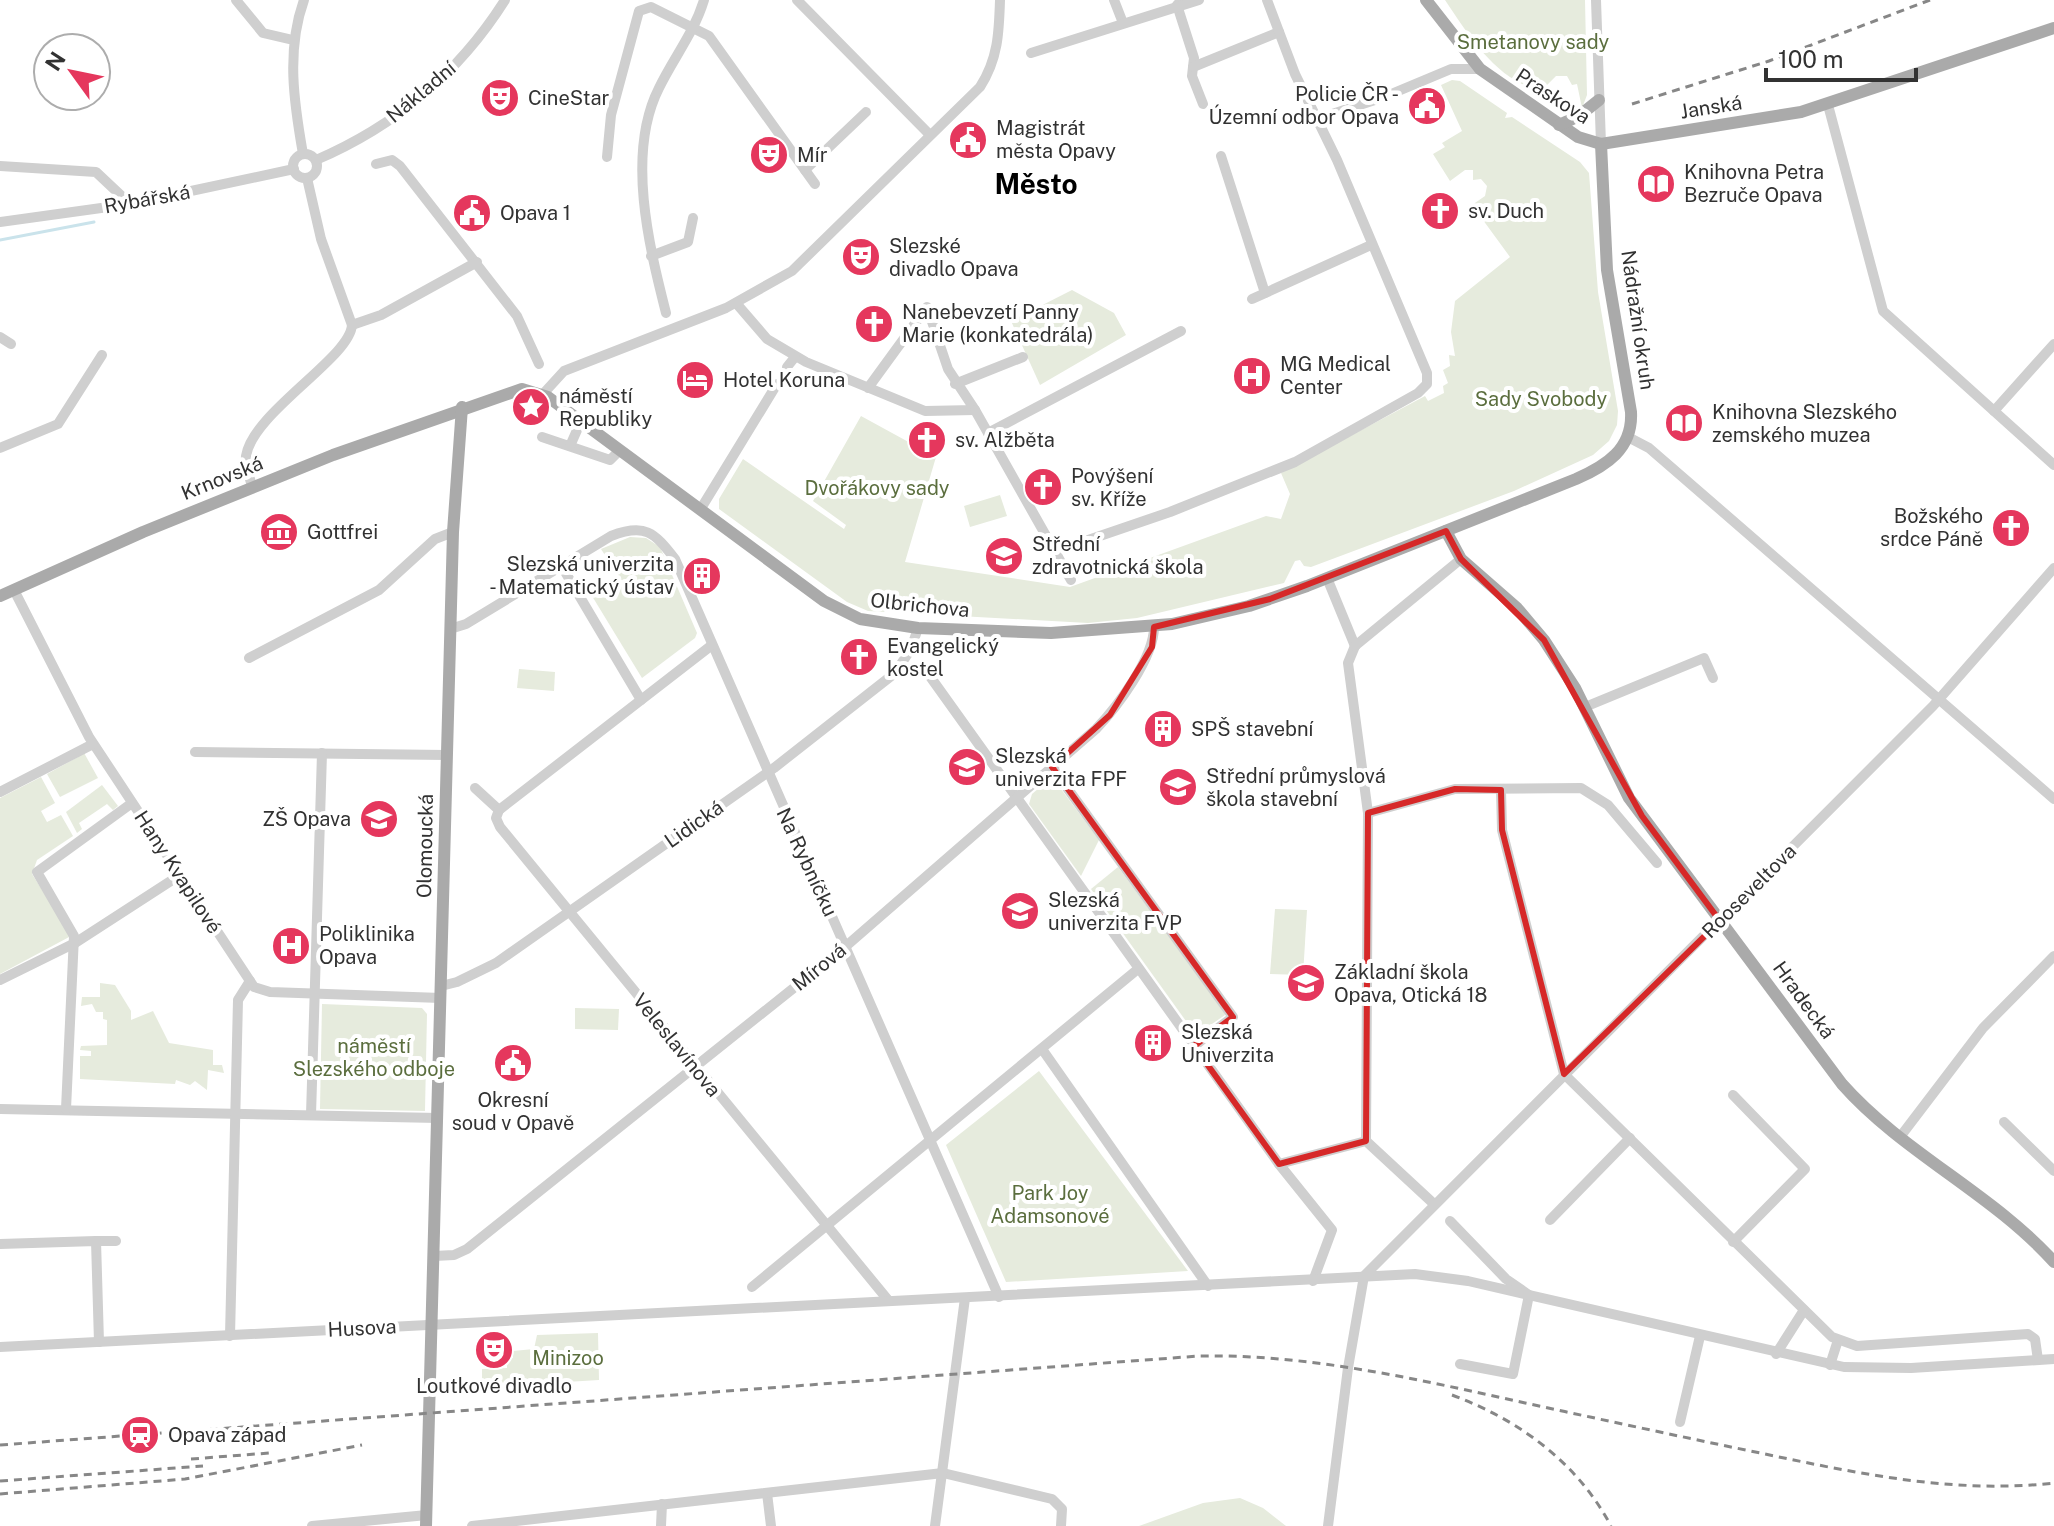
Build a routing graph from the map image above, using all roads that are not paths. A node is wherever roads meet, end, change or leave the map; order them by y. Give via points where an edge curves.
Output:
1 (236, 0) edge
2 (304, 0) edge
3 (505, 0) edge
4 (704, 0) edge
5 (1000, 0) edge
6 (1114, 0) edge
7 (1199, 0) edge
8 (1267, 0) edge
9 (1426, 0) edge
10 (1596, 0) edge
11 (804, 2) edge
12 (1179, 3) edge
13 (1123, 23) junction
14 (695, 28) junction
15 (2054, 28) edge
16 (1279, 32) junction
17 (293, 40) junction
18 (1031, 53) dead end
19 (1193, 67) junction
20 (1480, 69) junction
21 (1599, 100) junction
22 (1203, 104) dead end
23 (1828, 105) junction
24 (866, 112) dead end
25 (1317, 119) junction
26 (1559, 125) junction
27 (930, 135) junction
28 (1601, 144) junction
29 (303, 154) junction
30 (1221, 156) dead end
31 (607, 157) dead end
32 (316, 160) junction
33 (376, 164) dead end
34 (0, 166) edge
35 (294, 169) junction
36 (805, 170) junction
37 (307, 178) junction
38 (815, 184) dead end
39 (130, 204) junction
40 (693, 218) dead end
41 (0, 222) edge
42 (1371, 245) junction
43 (651, 256) junction
44 (477, 262) junction
45 (1265, 293) junction
46 (1252, 299) dead end
47 (736, 303) junction
48 (666, 313) dead end
49 (352, 325) junction
50 (1181, 331) dead end
51 (0, 337) edge
52 (11, 344) dead end
53 (2054, 344) edge
54 (102, 355) dead end
55 (795, 357) junction
56 (1023, 357) dead end
57 (539, 364) dead end
58 (787, 367) dead end
59 (777, 384) dead end
60 (955, 384) junction
61 (868, 388) junction
62 (543, 394) junction
63 (462, 407) junction
64 (975, 410) junction
65 (1994, 411) junction
66 (581, 421) junction
67 (988, 433) junction
68 (542, 437) dead end
69 (1628, 437) junction
70 (570, 446) junction
71 (0, 448) edge
72 (619, 451) junction
73 (2054, 465) edge
74 (252, 487) junction
75 (700, 510) junction
76 (1446, 531) junction
77 (453, 532) junction
78 (1056, 551) junction
79 (1461, 559) junction
80 (561, 565) junction
81 (2054, 568) edge
82 (1327, 578) junction
83 (1071, 580) dead end
84 (14, 590) junction
85 (0, 596) edge
86 (1154, 627) junction
87 (918, 628) junction
88 (450, 629) junction
89 (712, 645) junction
90 (1355, 646) junction
91 (249, 658) dead end
92 (924, 668) dead end
93 (1713, 678) dead end
94 (641, 700) junction
95 (1938, 700) junction
96 (1585, 707) junction
97 (93, 744) junction
98 (195, 752) dead end
99 (322, 753) junction
100 (447, 755) junction
101 (1052, 767) junction
102 (766, 774) junction
103 (475, 788) dead end
104 (1501, 790) junction
105 (0, 792) edge
106 (1017, 797) junction
107 (2054, 799) edge
108 (132, 803) junction
109 (499, 810) junction
110 (1368, 813) junction
111 (1657, 863) dead end
112 (180, 875) junction
113 (569, 912) junction
114 (1720, 921) junction
115 (75, 943) junction
116 (845, 947) junction
117 (2054, 956) edge
118 (1138, 969) junction
119 (0, 980) edge
120 (250, 981) junction
121 (441, 992) junction
122 (316, 994) junction
123 (1194, 1046) junction
124 (1042, 1049) junction
125 (695, 1067) junction
126 (1564, 1074) junction
127 (1733, 1095) dead end
128 (0, 1109) edge
129 (66, 1109) junction
130 (234, 1113) junction
131 (311, 1115) junction
132 (438, 1118) junction
133 (2004, 1122) dead end
134 (1900, 1137) junction
135 (1630, 1138) junction
136 (932, 1139) junction
137 (1366, 1141) junction
138 (1279, 1164) junction
139 (2054, 1171) edge
140 (1434, 1204) junction
141 (1550, 1220) dead end
142 (1450, 1221) dead end
143 (827, 1228) junction
144 (96, 1241) junction
145 (116, 1241) dead end
146 (1733, 1242) junction
147 (0, 1244) edge
148 (434, 1256) junction
149 (2054, 1262) edge
150 (1364, 1276) junction
151 (1313, 1281) junction
152 (1208, 1286) junction
153 (752, 1287) dead end
154 (1529, 1295) junction
155 (999, 1297) junction
156 (965, 1298) junction
157 (888, 1300) junction
158 (1804, 1310) junction
159 (432, 1325) junction
160 (230, 1336) junction
161 (1700, 1336) junction
162 (1838, 1340) junction
163 (99, 1342) junction
164 (0, 1347) edge
165 (1776, 1354) junction
166 (2054, 1359) edge
167 (2038, 1360) junction
168 (1460, 1364) dead end
169 (1830, 1365) junction
170 (1680, 1422) dead end
171 (943, 1473) junction
172 (767, 1493) junction
173 (662, 1504) junction
174 (426, 1520) edge
175 (532, 1522) edge
176 (312, 1526) edge
177 (472, 1526) edge
178 (661, 1526) edge
179 (771, 1526) edge
180 (935, 1526) edge
181 (1061, 1526) edge
182 (1328, 1526) edge

1 - 17 street via 263,33
2 - 17 street
3 - 32 street, Nákladní via 469,50 426,93 359,140
4 - 14 street
5 - 27 street via 992,66 980,87
6 - 13 street
7 - 12 street
8 - 16 street
9 - 20 main road, Praskova
10 - 21 street, Nádražní okruh
11 - 27 street
12 - 13 street
12 - 19 street
13 - 18 street
14 - 31 street via 651,7 639,11 611,115
14 - 36 street via 722,51
14 - 43 street via 658,90 645,132 643,188
15 - 23 main road, Janská
16 - 19 street
16 - 25 street
17 - 29 street
19 - 22 street
20 - 25 street via 1451,69
20 - 26 main road, Praskova
21 - 26 main road
21 - 28 street, Nádražní okruh
23 - 28 main road, Janská
23 - 65 street via 1883,311
24 - 36 street
25 - 42 street
26 - 28 main road, Praskova
27 - 47 street via 813,252
28 - 69 main road, Nádražní okruh via 1607,270 1631,412
29 - 32 street
29 - 35 street
30 - 45 street
32 - 37 street via 317,170
33 - 44 street via 392,160 400,166
34 - 39 street via 96,172
35 - 37 street
35 - 39 street, Rybářská
36 - 38 street
37 - 49 street via 330,268
39 - 41 street, Rybářská
40 - 43 street via 688,242
42 - 45 street
42 - 78 street via 1427,373 1427,384 1418,393 1265,473
43 - 48 street
44 - 49 street via 381,315
44 - 57 street via 517,316
45 - 46 street
47 - 55 street via 767,339
47 - 62 street via 564,371
49 - 74 street via 349,338 250,445 246,463
50 - 67 street
51 - 52 street
53 - 65 street
54 - 71 street via 58,424
55 - 58 street
55 - 61 street
56 - 60 street
59 - 75 street
60 - 61 street via 927,307
60 - 64 street
61 - 64 street via 925,411
62 - 63 main road via 517,389
62 - 66 main road, Olbrichova
63 - 74 main road, Krnovská
63 - 77 main road, Olomoucká
64 - 67 street
65 - 73 street
66 - 70 street
66 - 72 main road, Olbrichova
67 - 78 street
68 - 70 street
69 - 76 main road via 1602,467
69 - 95 street via 1649,448
70 - 72 street via 610,460
72 - 75 main road, Olbrichova
74 - 84 main road, Krnovská
75 - 87 main road, Olbrichova via 835,608 876,623
76 - 79 main road, Hradecká
76 - 82 main road, Olbrichova
77 - 88 main road, Olomoucká
77 - 91 street via 435,539 379,590
78 - 83 street
79 - 90 street
79 - 96 main road, Hradecká via 1530,622
80 - 88 street
80 - 89 street, Na Rybníčku via 611,536 645,530 675,559
80 - 94 street
81 - 95 street, Rooseveltova
82 - 86 main road, Olbrichova via 1228,612
82 - 90 street
84 - 85 main road, Krnovská
84 - 97 street, Hany Kvapilové
86 - 87 main road, Olbrichova via 1051,633
86 - 101 street, Mírová via 1152,647 1110,715
87 - 102 street, Lidická via 895,673
88 - 100 main road, Olomoucká
89 - 94 street
89 - 102 street, Na Rybníčku
90 - 110 street via 1348,663
92 - 106 street
93 - 96 street via 1704,658
94 - 109 street
95 - 107 street
95 - 114 street, Rooseveltova
96 - 114 main road, Hradecká via 1629,798
97 - 105 street
97 - 108 street, Hany Kvapilové
98 - 99 street
99 - 100 street
99 - 122 street
100 - 121 main road, Olomoucká
101 - 106 street, Mírová
101 - 123 street via 1233,1017
102 - 113 street, Lidická
102 - 116 street, Na Rybníčku
103 - 109 street, Veleslavínova
104 - 110 street via 1455,789
104 - 111 street via 1589,791 1608,805
104 - 126 street via 1502,830
106 - 116 street, Mírová
106 - 118 street
108 - 112 street, Hany Kvapilové
108 - 115 street via 37,872
109 - 113 street, Veleslavínova via 498,824
110 - 137 street
112 - 115 street
112 - 120 street, Hany Kvapilové
113 - 121 street, Lidická via 492,965
113 - 125 street, Veleslavínova
114 - 126 street, Rooseveltova
114 - 134 main road, Hradecká via 1842,1084
115 - 119 street
115 - 129 street
116 - 125 street, Mírová
116 - 136 street, Na Rybníčku
117 - 134 street via 1977,1035
118 - 123 street
118 - 124 street
120 - 122 street via 264,992
120 - 130 street via 238,1000
121 - 122 street
121 - 132 main road, Olomoucká
122 - 131 street
123 - 138 street
124 - 136 street
124 - 152 street
125 - 143 street, Veleslavínova
125 - 148 street, Mírová via 467,1249
126 - 135 street
126 - 140 street, Rooseveltova
127 - 146 street via 1805,1169
128 - 129 street
129 - 130 street
130 - 131 street
130 - 160 street
131 - 132 street
132 - 148 main road, Olomoucká
133 - 139 street
134 - 149 main road, Hradecká via 2000,1212
135 - 141 street
135 - 146 street
136 - 143 street
136 - 155 street, Na Rybníčku
137 - 138 street
137 - 140 street
138 - 151 street via 1332,1230
140 - 150 street, Rooseveltova
142 - 154 street via 1506,1279
143 - 153 street
143 - 157 street, Veleslavínova
144 - 145 street
144 - 147 street
144 - 163 street
146 - 158 street
148 - 159 main road, Olomoucká
150 - 151 street, Husova
150 - 154 street, Husova via 1439,1275
150 - 182 street
151 - 152 street, Husova
152 - 155 street, Husova
154 - 161 street, Husova
154 - 168 street via 1513,1374
155 - 156 street, Husova
156 - 157 street, Husova
156 - 171 street
157 - 159 street, Husova
158 - 162 street
158 - 165 street
159 - 160 street, Husova
159 - 174 main road, Olomoucká
160 - 163 street, Husova
161 - 165 street, Husova
161 - 170 street
162 - 167 street via 1857,1346 2024,1334 2035,1339
162 - 169 street
163 - 164 street, Husova
165 - 169 street, Husova
166 - 167 street, Husova
167 - 169 street, Husova via 1911,1368
171 - 172 street
171 - 180 street
171 - 181 street via 1052,1499 1062,1509
172 - 173 street
172 - 179 street
173 - 175 street
173 - 178 street
174 - 176 street
175 - 177 street

